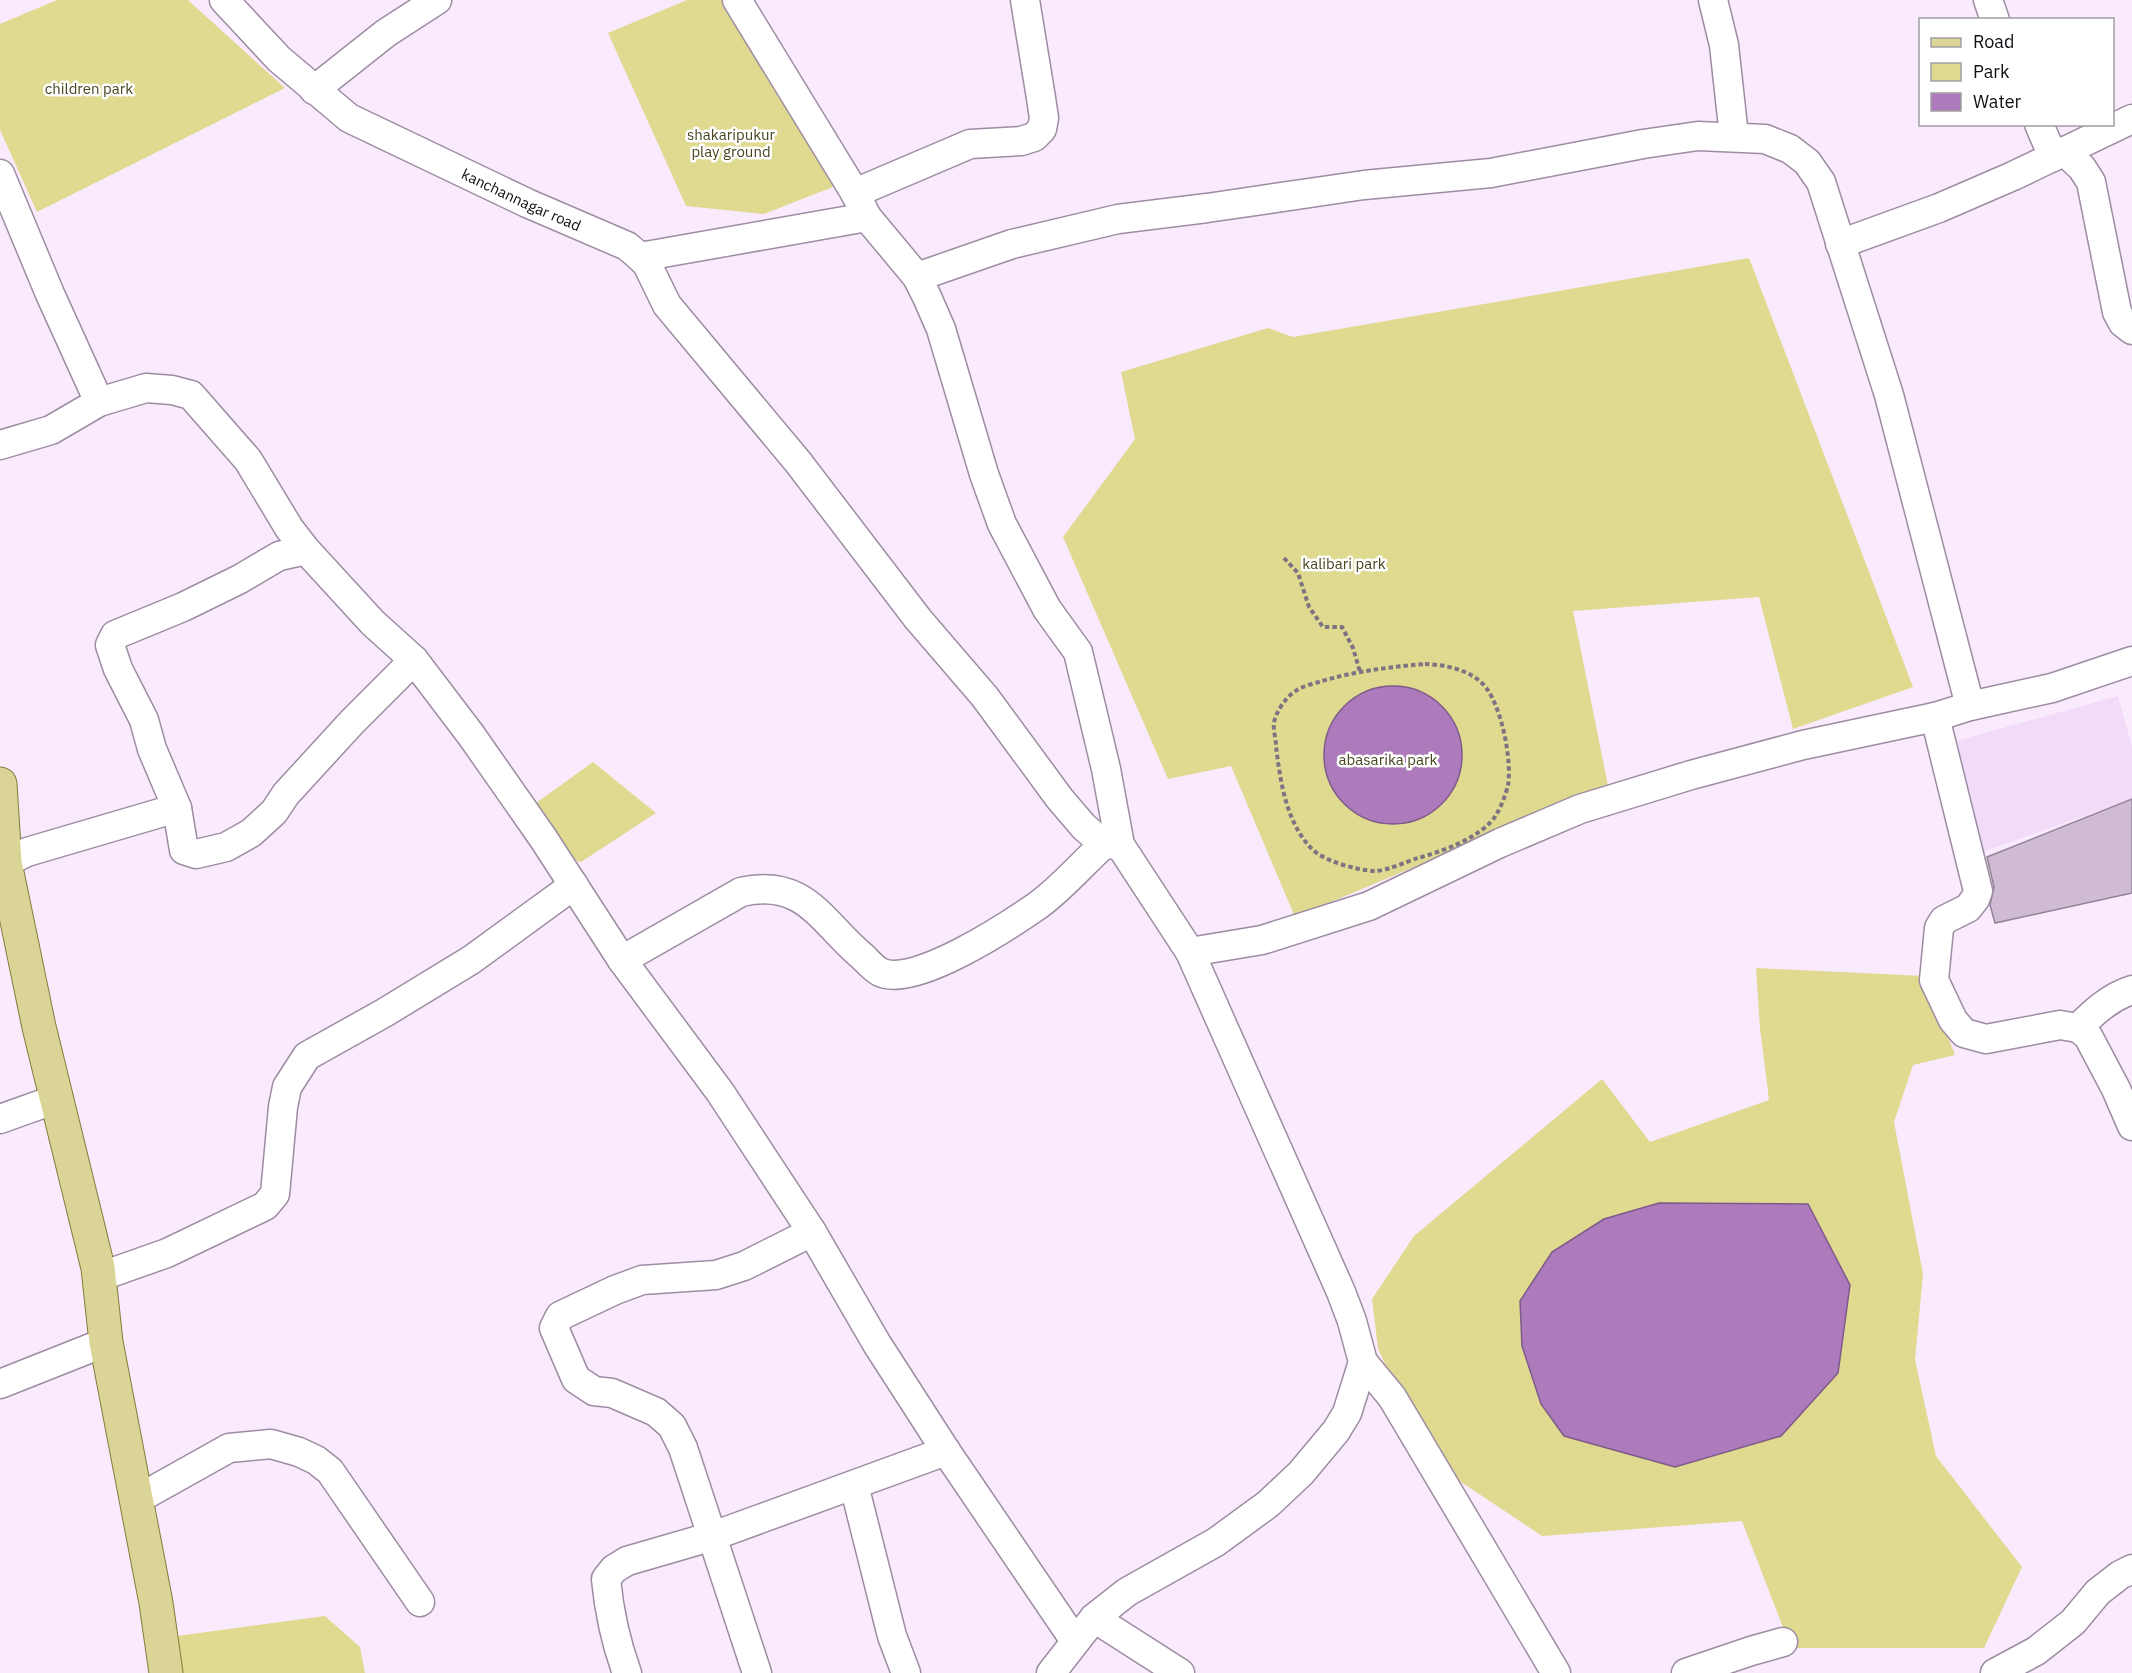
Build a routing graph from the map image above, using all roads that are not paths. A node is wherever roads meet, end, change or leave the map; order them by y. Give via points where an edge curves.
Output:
1 (224, 0) edge
2 (437, 0) edge
3 (737, 0) edge
4 (1025, 0) edge
5 (1713, 0) edge
6 (1988, 0) edge
7 (1994, 18) edge
8 (314, 90) junction
9 (2132, 119) edge
10 (2040, 126) edge
11 (1734, 136) junction
12 (2058, 154) junction
13 (0, 174) edge
14 (861, 205) junction
15 (1840, 244) junction
16 (640, 257) junction
17 (917, 276) junction
18 (2132, 330) edge
19 (99, 402) junction
20 (0, 445) edge
21 (306, 550) junction
22 (414, 660) junction
23 (2132, 661) edge
24 (1970, 706) junction
25 (1935, 717) junction
26 (0, 784) edge
27 (177, 808) junction
28 (1112, 844) junction
29 (5, 863) junction
30 (574, 885) junction
31 (8, 916) edge
32 (1190, 952) junction
33 (622, 960) junction
34 (2132, 990) edge
35 (2078, 1028) junction
36 (57, 1100) junction
37 (0, 1119) edge
38 (2132, 1126) edge
39 (812, 1232) junction
40 (99, 1276) junction
41 (106, 1342) junction
42 (1363, 1362) junction
43 (0, 1384) edge
44 (946, 1451) junction
45 (854, 1485) junction
46 (136, 1500) junction
47 (713, 1536) junction
48 (2132, 1569) edge
49 (420, 1602) dead end
50 (1094, 1618) junction
51 (1076, 1641) junction
52 (1783, 1642) dead end
53 (166, 1673) edge
54 (627, 1673) edge
55 (757, 1673) edge
56 (906, 1673) edge
57 (1051, 1673) edge
58 (1180, 1673) edge
59 (1556, 1673) edge
60 (1686, 1673) edge
61 (1995, 1673) edge

1 - 8 street, kanchannagar road
2 - 8 street via 386,33
3 - 14 street
4 - 14 street via 1044,118 1042,129 1021,141 970,144
5 - 11 street via 1724,45
6 - 7 street
8 - 16 street, kanchannagar road via 349,118 526,203 627,246
9 - 12 street
10 - 12 street
11 - 15 street via 1765,140 1790,149 1807,162 1821,182
11 - 17 street via 1698,136 1491,173 1364,185 1119,219 1012,244
12 - 15 street via 1939,208
12 - 18 street via 2082,168 2091,182 2117,312 2122,323
13 - 19 street
14 - 16 street
14 - 17 street
15 - 24 street via 1889,395
16 - 28 street via 667,305 798,462 1060,799 1084,827
17 - 28 street via 941,329 1002,524 1047,609 1077,652 1106,769
19 - 20 street via 51,430
19 - 21 street via 146,388 191,395 248,460
21 - 22 street via 373,623
21 - 27 street via 279,556 240,579 111,640 117,669 144,720
22 - 27 street via 351,722 274,812 251,833 226,847 196,854 184,850
22 - 30 street
23 - 24 street via 2052,688
24 - 25 street
25 - 32 street via 1803,745 1580,809 1369,906 1262,940
25 - 35 street via 1978,891 1968,908 1944,920 1939,928 1934,980 1943,1001 1964,1032 1986,1039 2060,1025
26 - 29 main road
27 - 29 street via 27,852
28 - 32 street
28 - 33 street via 1038,905 955,956 915,973 880,972 840,937 817,909 799,897 755,889 741,892
29 - 31 main road
30 - 33 street
30 - 40 street via 471,960 307,1056 287,1087 275,1194 264,1206 167,1253
31 - 36 main road
32 - 42 street via 1341,1292
33 - 39 street via 720,1092
34 - 35 street via 2112,998
35 - 38 street via 2088,1036
36 - 37 street
36 - 40 main road
39 - 44 street via 877,1344
39 - 47 street via 744,1266 716,1275 642,1280 615,1290 560,1316 554,1328 576,1379 594,1391 612,1393 656,1412 672,1426
40 - 41 main road
41 - 43 street
41 - 46 main road
42 - 50 street via 1347,1413 1301,1473 1268,1504 1216,1542 1127,1592
42 - 59 street via 1392,1397
44 - 45 street
44 - 51 street
45 - 47 street
45 - 56 street via 892,1636
46 - 49 street via 229,1448 271,1444 299,1452 330,1472
46 - 53 main road
47 - 54 street via 627,1561 606,1579 616,1638
47 - 55 street
48 - 61 street via 2098,1592 2073,1622 2036,1651
50 - 51 street
50 - 58 street
51 - 57 street
52 - 60 street

